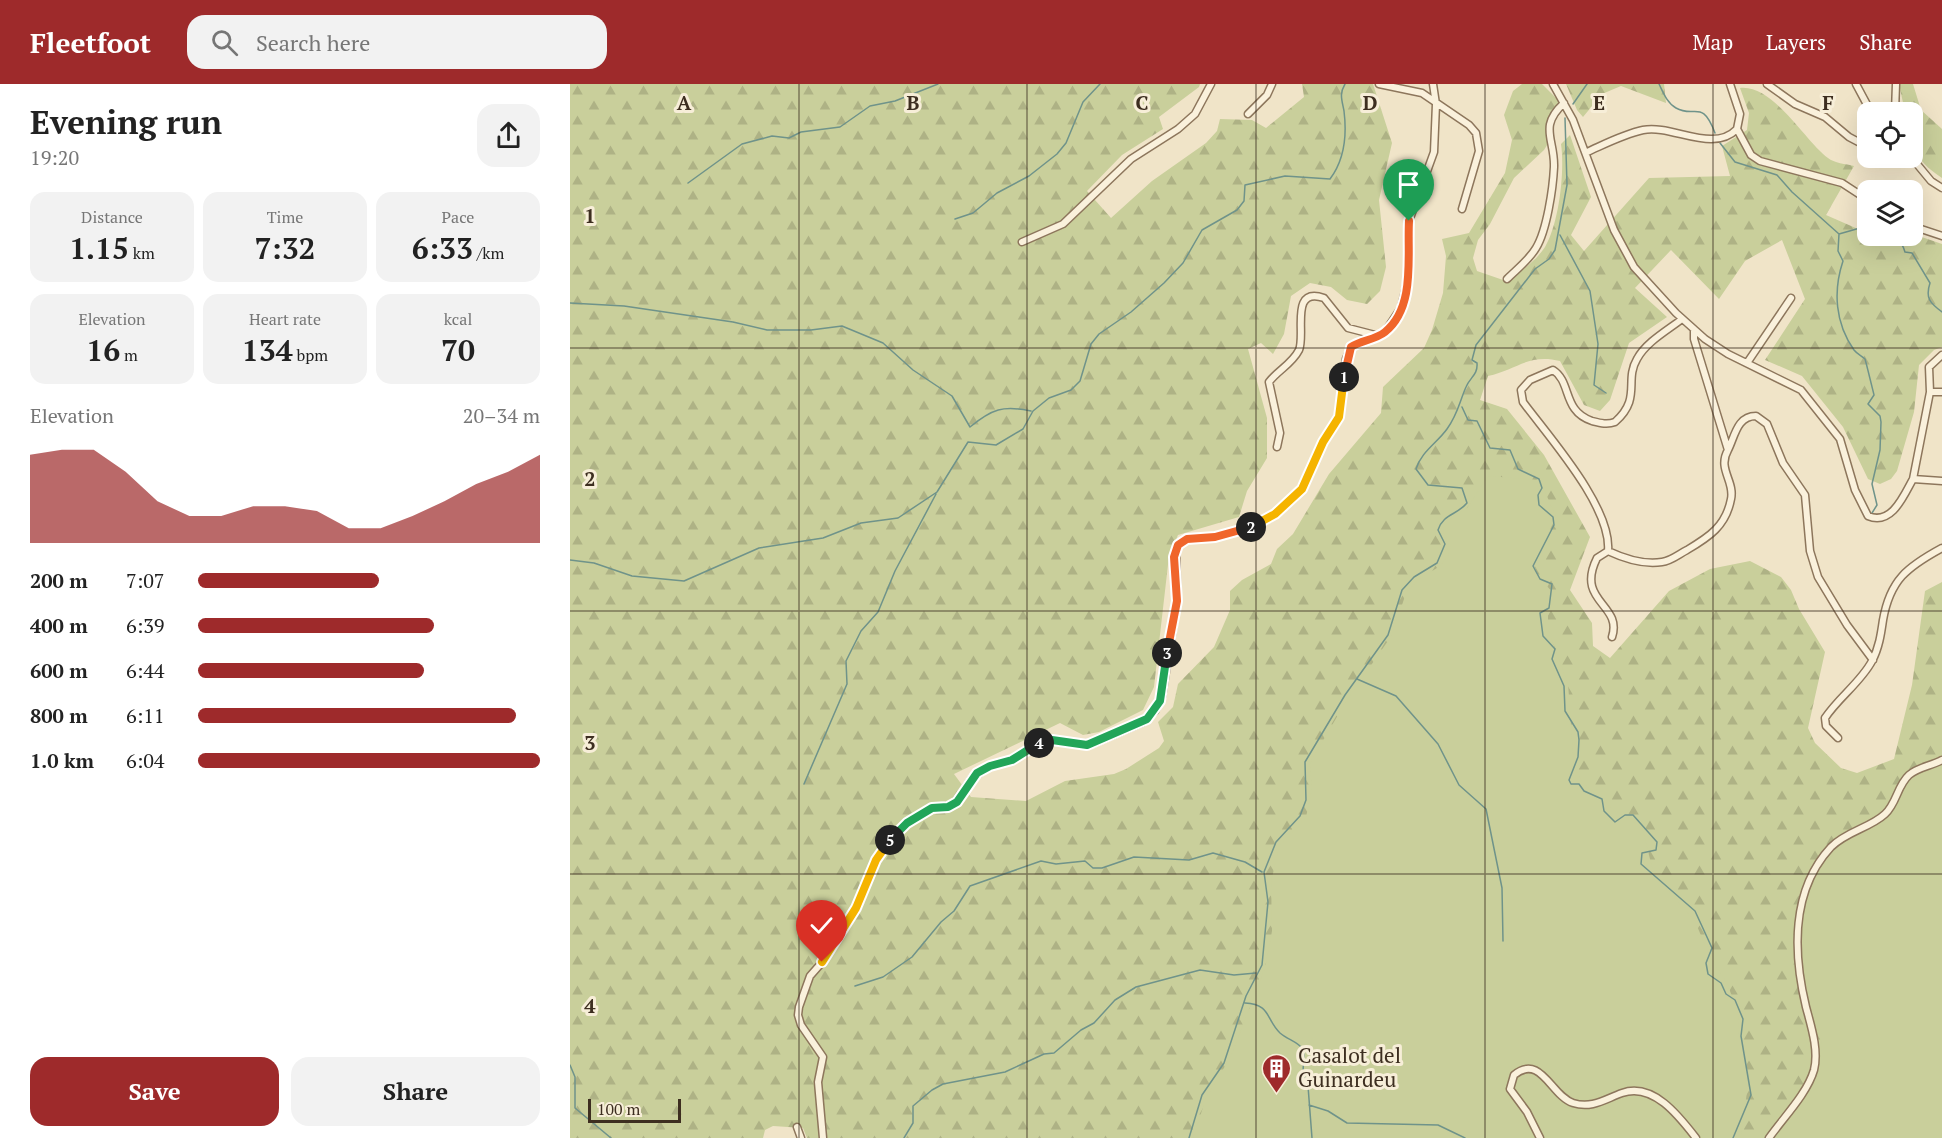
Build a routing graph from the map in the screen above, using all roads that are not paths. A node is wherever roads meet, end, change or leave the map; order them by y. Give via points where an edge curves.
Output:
1 (1211, 84) edge
2 (1272, 84) edge
3 (1379, 84) edge
4 (1434, 84) edge
5 (1553, 84) edge
6 (1730, 84) edge
7 (1767, 84) edge
8 (1856, 84) edge
9 (1896, 84) edge
10 (1866, 102) edge
11 (1895, 102) edge
12 (1564, 103) junction
13 (1436, 104) junction
14 (1248, 114) dead end
15 (1737, 129) junction
16 (1857, 141) edge
17 (1587, 152) junction
18 (1920, 168) edge
19 (1942, 188) edge
20 (1857, 193) edge
21 (1462, 209) dead end
22 (1923, 230) edge
23 (1942, 236) edge
24 (1023, 242) dead end
25 (1507, 279) dead end
26 (1791, 298) dead end
27 (1682, 319) junction
28 (1694, 331) junction
29 (1379, 336) junction
30 (1942, 355) edge
31 (1747, 363) junction
32 (1930, 392) junction
33 (1942, 392) edge
34 (1277, 447) dead end
35 (1728, 450) junction
36 (1913, 479) junction
37 (1942, 481) edge
38 (1942, 548) edge
39 (1608, 551) junction
40 (1612, 637) dead end
41 (1873, 660) junction
42 (1838, 738) dead end
43 (1942, 760) edge
44 (797, 1127) dead end
45 (801, 1138) edge
46 (823, 1138) edge
47 (1540, 1138) edge
48 (1696, 1138) edge
49 (1769, 1138) edge

1 - 24 street via 1195,114 1178,129 1131,159 1063,224
2 - 14 street
3 - 13 street via 1417,91
4 - 13 street
5 - 12 street
6 - 15 street via 1740,110
7 - 16 street via 1795,104 1825,117
8 - 10 street
9 - 11 street
12 - 17 street
12 - 25 street via 1549,126 1554,166 1539,242
13 - 21 street via 1469,125 1478,137 1479,151
13 - 29 street via 1434,152 1409,221 1407,289 1395,321
15 - 17 street via 1718,139 1644,130
15 - 20 street via 1751,155 1760,161 1842,183
17 - 27 street via 1624,250 1640,275
18 - 19 street
22 - 23 street
26 - 31 street
27 - 28 street
27 - 39 street via 1637,357 1631,400 1615,422 1600,423 1578,414 1552,370 1530,380 1521,390 1523,402 1583,482 1607,537
28 - 31 street
28 - 35 street
29 - 34 street via 1348,328 1324,298 1303,302 1300,349 1269,382 1281,433
29 - 46 street via 1349,350 1339,417 1294,498 1254,526 1215,537 1187,539 1176,548 1174,621 1162,696 1155,711 1143,722 1094,743 1077,745 1047,740 1012,760 990,766 972,778 957,802 932,808 907,823 882,849 856,908 810,976 798,1011 804,1030 823,1057 818,1082
30 - 32 street via 1929,367
31 - 36 street via 1801,390 1836,433 1845,451 1854,490 1868,516 1880,518 1893,512
32 - 33 street
32 - 36 street
35 - 39 street via 1723,466 1732,497 1713,535 1659,562 1625,558
35 - 41 street via 1746,418 1756,416 1767,424 1783,463 1805,495 1810,551 1818,577
36 - 37 street
38 - 41 street via 1897,580 1886,603
39 - 40 street via 1597,558 1590,584 1612,620
41 - 42 street via 1825,718 1826,726
43 - 49 street via 1911,773 1887,812 1831,847 1805,890 1799,918 1800,983 1815,1046 1814,1068
44 - 45 street
47 - 48 street via 1510,1089 1514,1075 1527,1068 1538,1070 1563,1098 1576,1104 1592,1105 1632,1091 1647,1092 1660,1100

